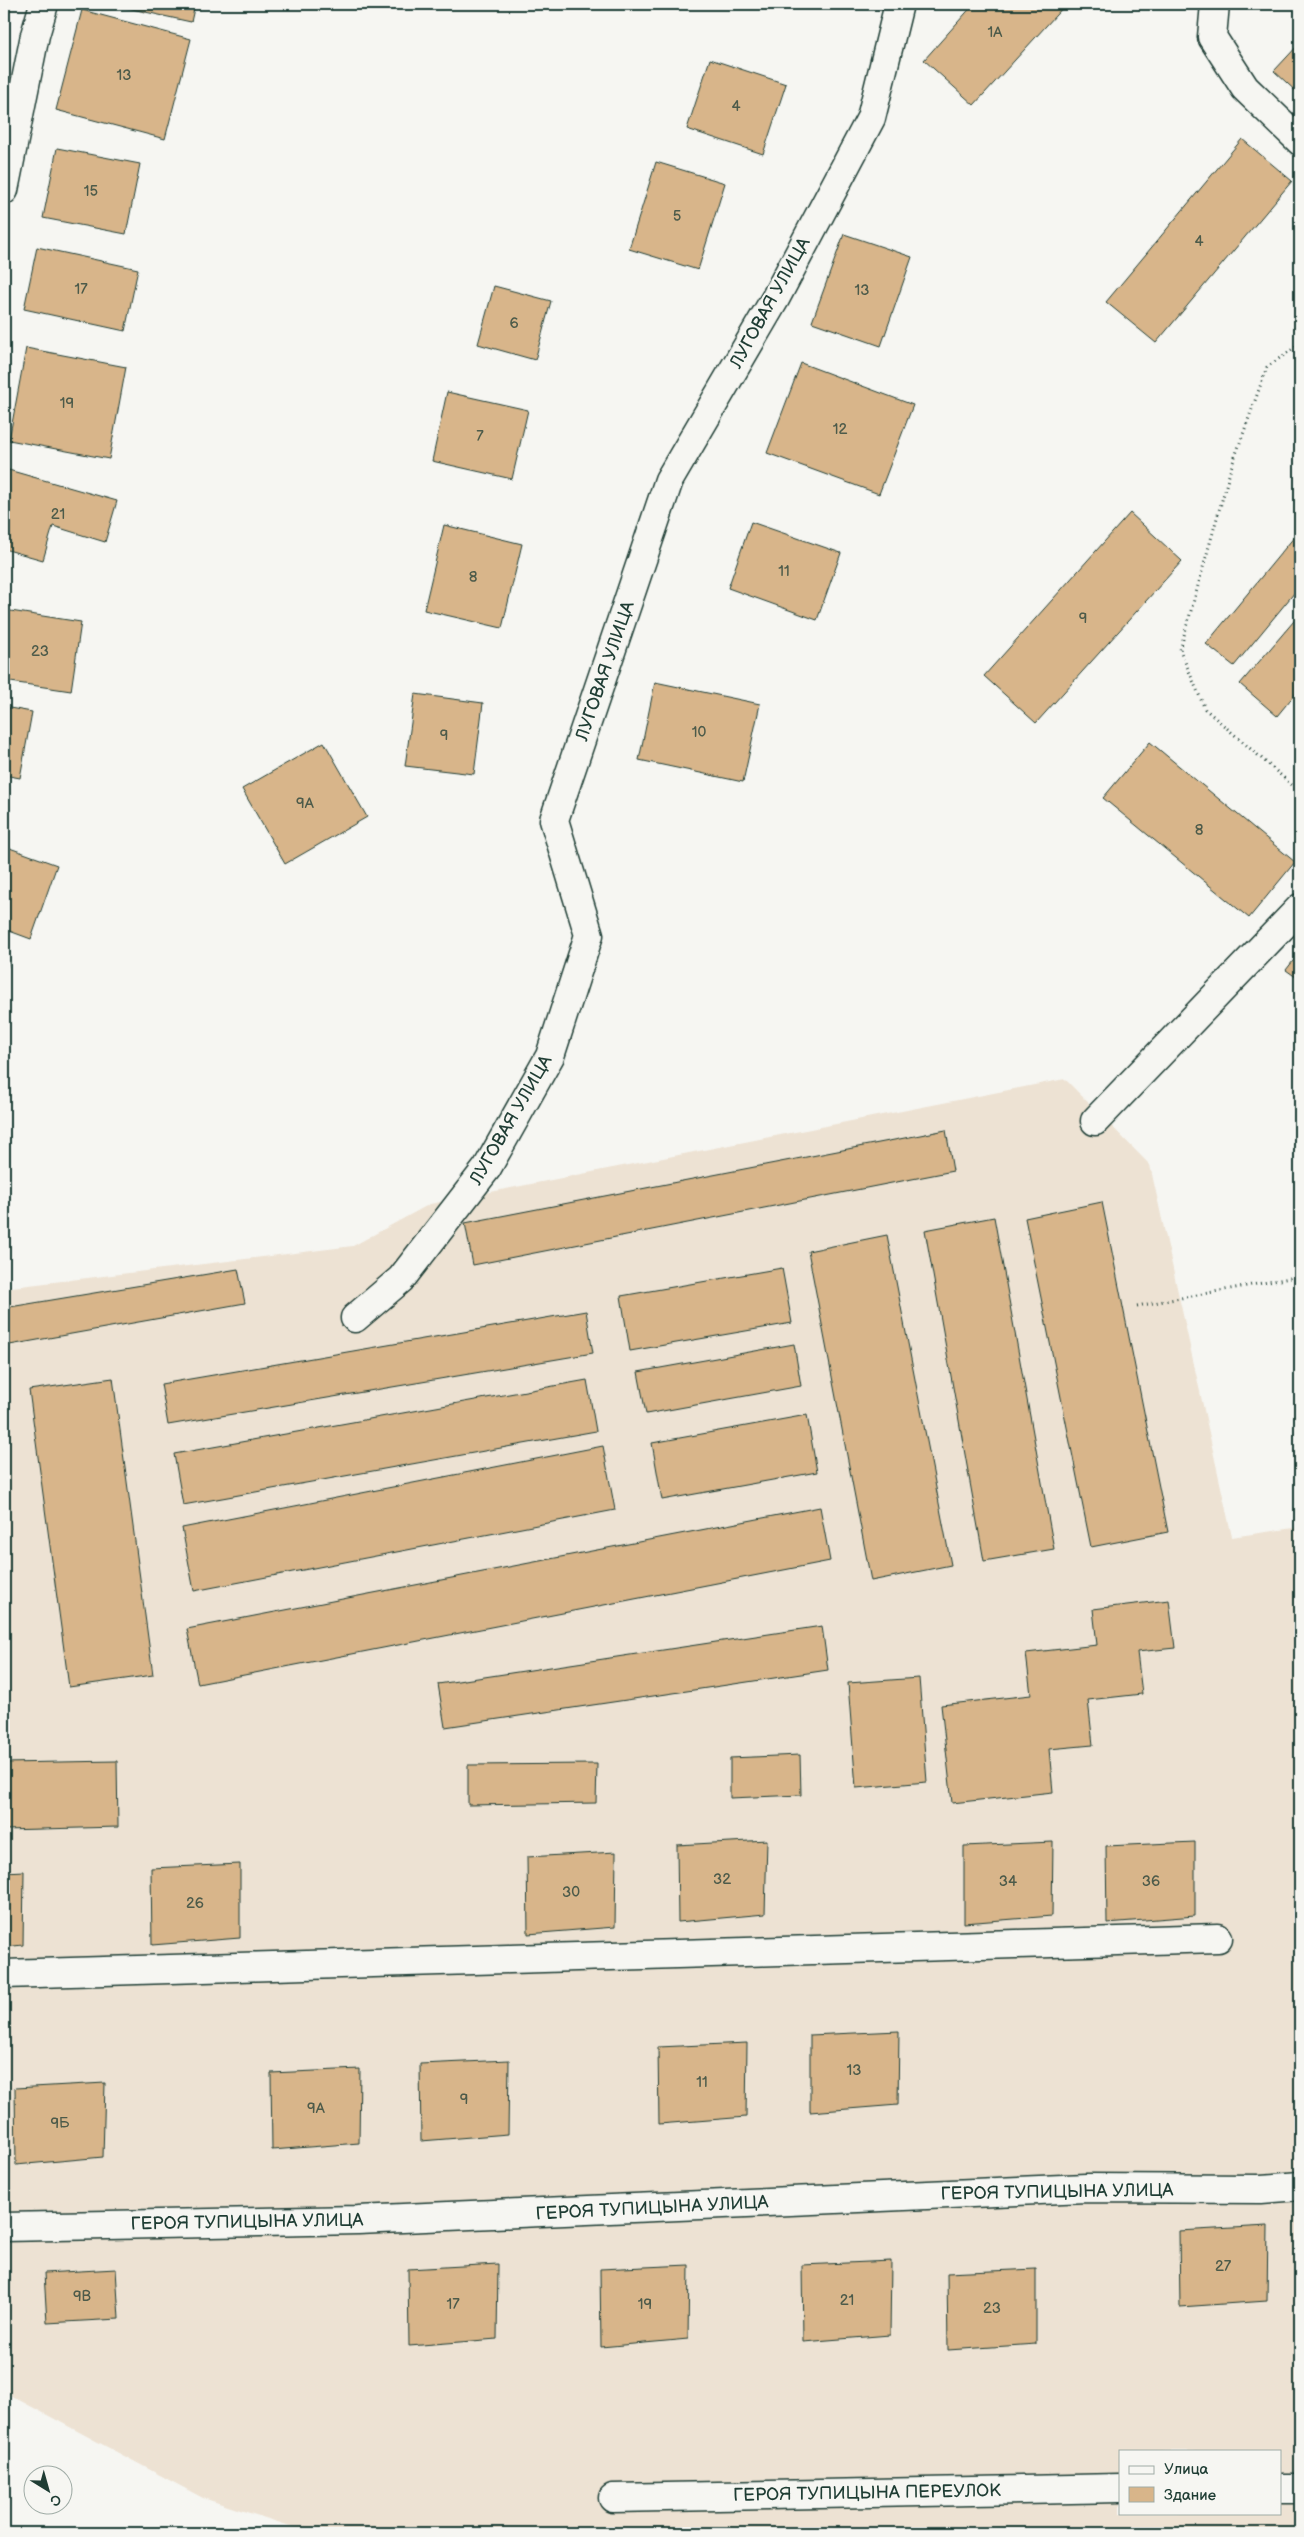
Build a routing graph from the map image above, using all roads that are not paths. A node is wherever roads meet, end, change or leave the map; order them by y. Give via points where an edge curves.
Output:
1 (44, 4) edge
2 (899, 4) edge
3 (1215, 4) edge
4 (1300, 141) edge
5 (4, 190) edge
6 (1300, 908) edge
7 (1095, 1121) dead end
8 (356, 1318) dead end
9 (1218, 1938) dead end
10 (4, 1974) edge
11 (1300, 2186) edge
12 (4, 2227) edge
13 (1119, 2488) edge
14 (1282, 2488) edge
15 (1300, 2488) edge
16 (613, 2498) dead end

1 - 5 street
2 - 8 street, ЛУГОВАЯ УЛИЦА via 871,118 774,299 669,480 554,820 589,935 550,1056 487,1168 400,1278
3 - 4 street via 1212,37 1245,88
6 - 7 street
9 - 10 street
11 - 12 street, ГЕРОЯ ТУПИЦЫНА УЛИЦА via 1261,2189 1086,2188 358,2220
13 - 16 street, ГЕРОЯ ТУПИЦЫНА ПЕРЕУЛОК
14 - 15 street

